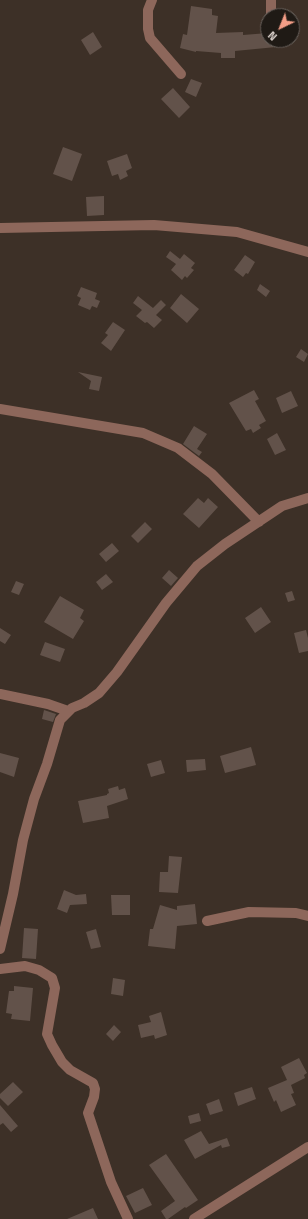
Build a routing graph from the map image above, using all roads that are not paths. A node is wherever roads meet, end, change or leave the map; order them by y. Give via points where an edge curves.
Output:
1 (152, 0) edge
2 (181, 74) dead end
3 (0, 228) edge
4 (308, 252) edge
5 (0, 409) edge
6 (308, 498) edge
7 (259, 522) junction
8 (0, 694) edge
9 (68, 712) junction
10 (308, 916) edge
11 (207, 921) dead end
12 (0, 949) edge
13 (0, 970) edge
14 (308, 1147) edge
15 (128, 1219) edge
16 (194, 1219) edge

1 - 2 street via 148,10 150,38
3 - 4 street via 154,225 237,232
5 - 7 street via 143,433 178,448 212,474
6 - 7 street via 282,506
7 - 9 street via 196,566 117,672 98,693
8 - 9 street via 48,704
9 - 12 street via 60,720 34,799
10 - 11 street via 296,913 249,912
13 - 15 street via 24,966 39,970 52,978 55,988 47,1034 62,1062 70,1070 93,1083 94,1096 88,1113 111,1182
14 - 16 street

